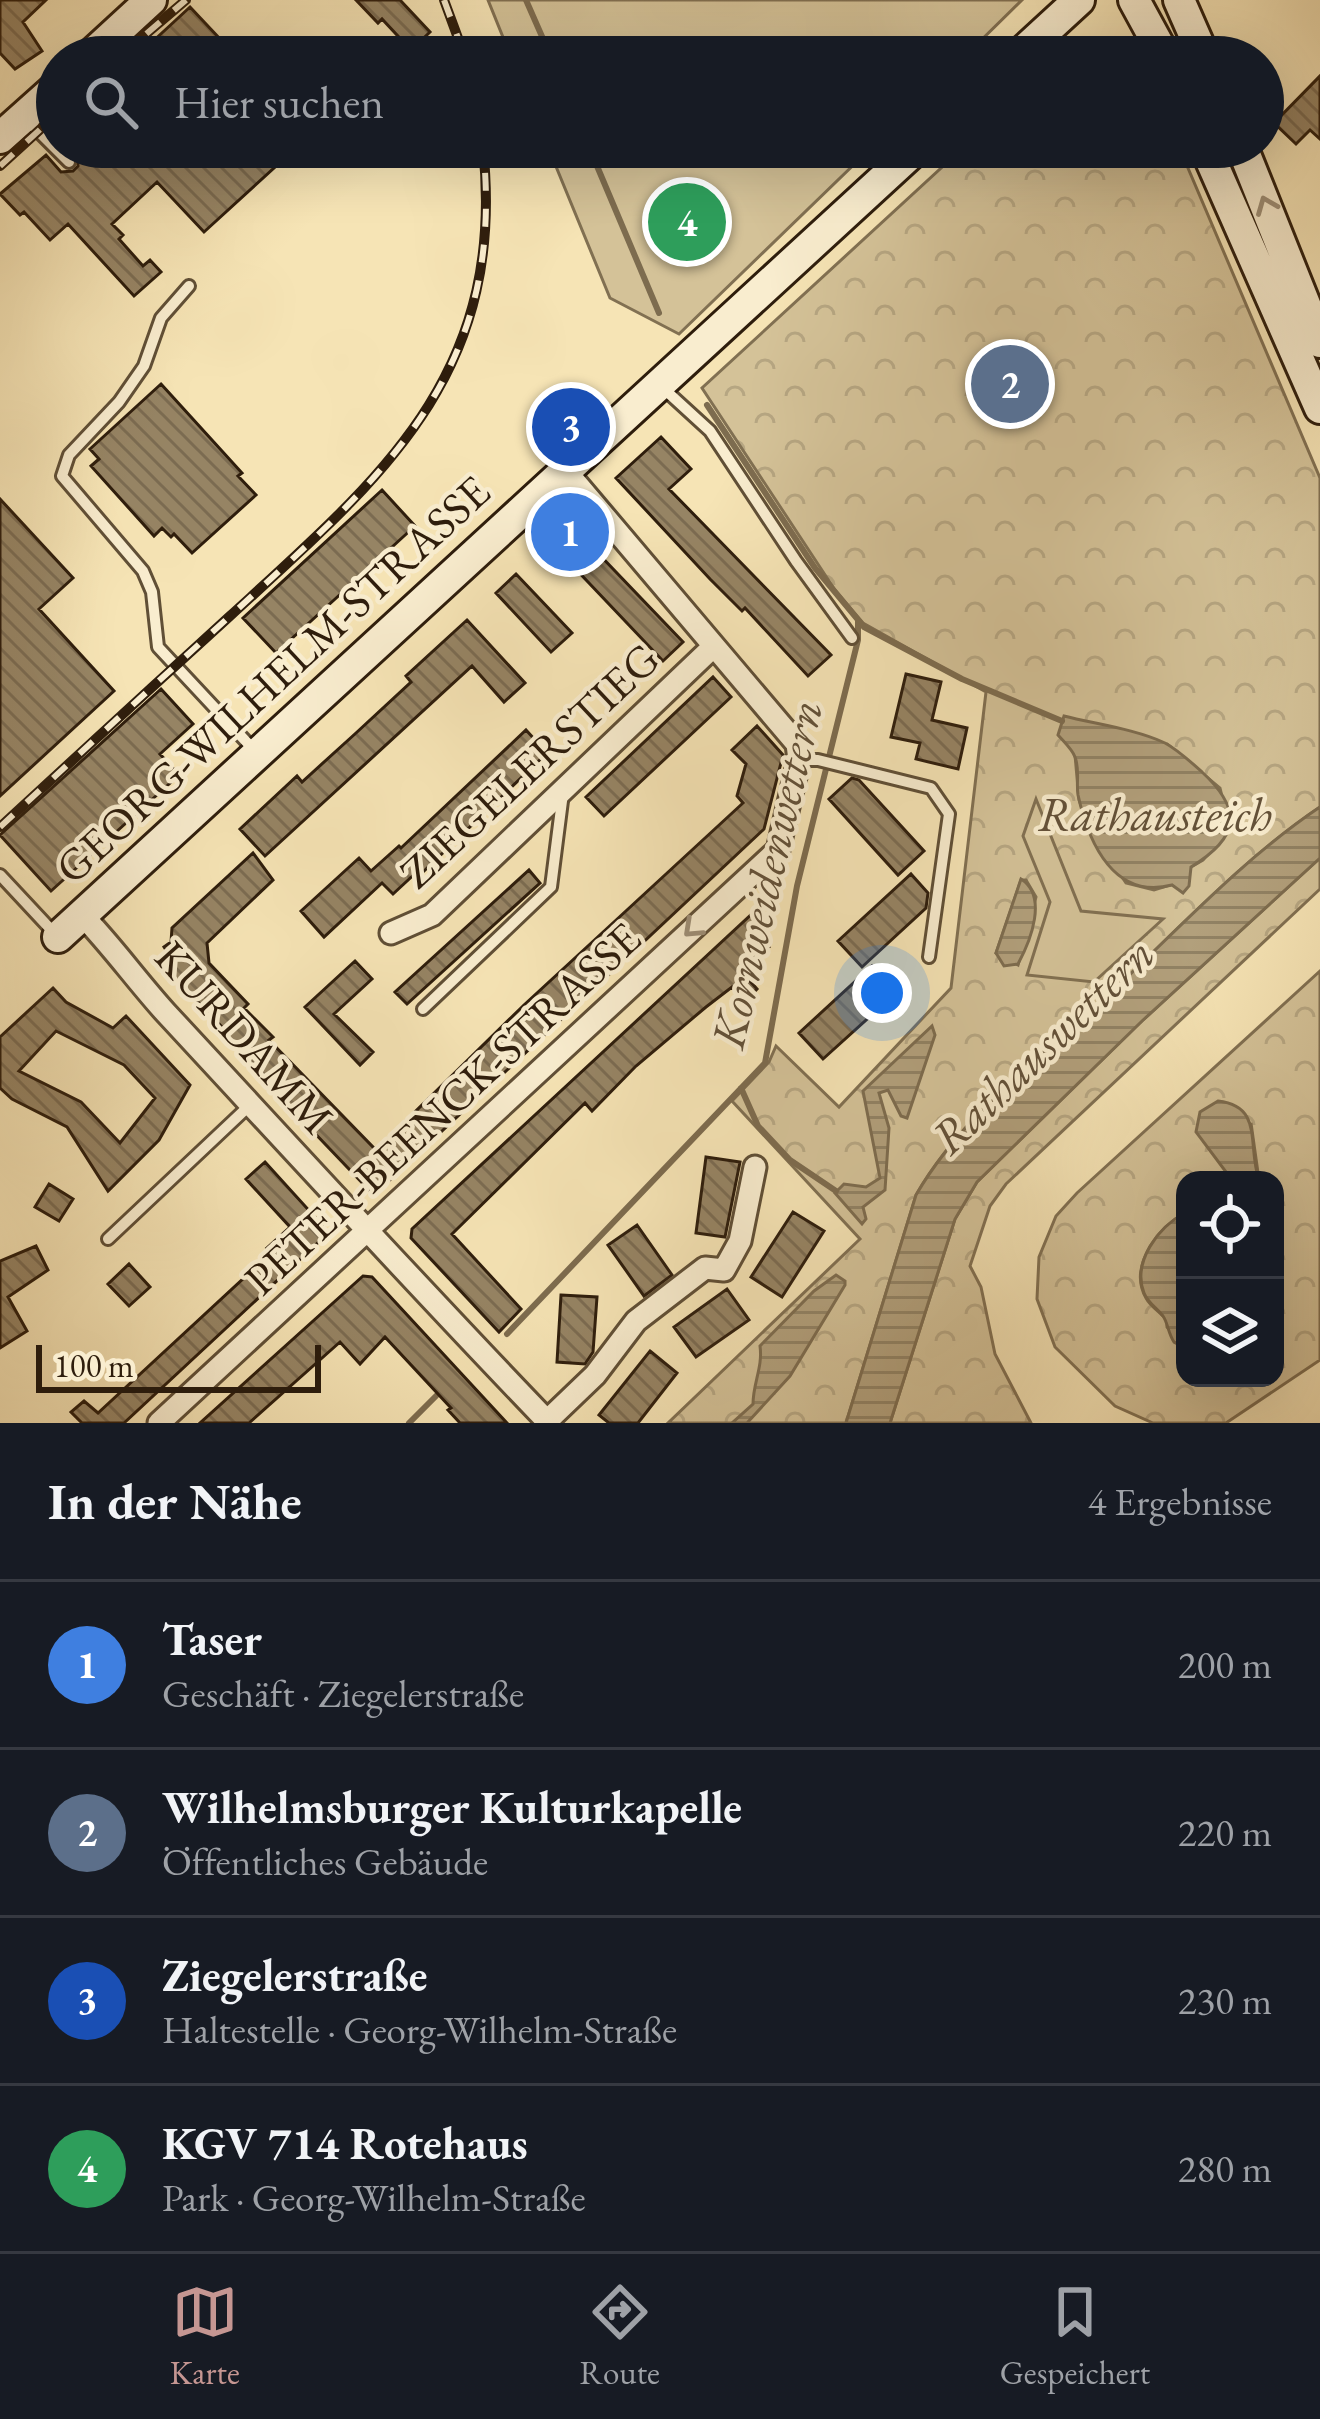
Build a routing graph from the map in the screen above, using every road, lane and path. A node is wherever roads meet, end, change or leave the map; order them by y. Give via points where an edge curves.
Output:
1 (151, 0) edge
2 (1079, 0) edge
3 (1134, 0) edge
4 (1179, 0) edge
5 (112, 36) edge
6 (1040, 36) edge
7 (1154, 36) edge
8 (1195, 36) edge
9 (36, 106) edge
10 (24, 117) junction
11 (36, 129) edge
12 (0, 138) edge
13 (895, 168) edge
14 (1216, 168) edge
15 (1249, 168) edge
16 (189, 286) dead end
17 (1312, 347) edge
18 (659, 384) junction
19 (1320, 408) edge
20 (565, 470) junction
21 (852, 638) dead end
22 (714, 646) junction
23 (257, 754) junction
24 (809, 760) junction
25 (563, 790) junction
26 (0, 875) edge
27 (82, 915) junction
28 (391, 933) dead end
29 (58, 937) joint
30 (928, 957) dead end
31 (423, 1009) dead end
32 (253, 1103) junction
33 (754, 1167) dead end
34 (366, 1231) junction
35 (108, 1239) dead end
36 (548, 1422) edge
37 (159, 1423) edge

1 - 5 main road
2 - 6 main road
3 - 7 main road
4 - 8 main road
9 - 10 main road
10 - 11 lane
10 - 12 main road
13 - 18 main road, GEORG-WILHELM-STRASSE
14 - 17 main road
17 -> 15 main road
16 - 23 lane via 161,318 144,366 69,455 62,476 143,571 158,647
17 - 19 main road
18 - 20 main road, GEORG-WILHELM-STRASSE
18 - 21 lane via 710,431
20 - 22 street
20 - 23 main road, GEORG-WILHELM-STRASSE
22 - 24 street
22 - 25 street, ZIEGELERSTIEG
23 - 27 main road, GEORG-WILHELM-STRASSE
24 - 30 lane via 931,788 949,814
24 -> 34 street, PETER-BEENCK-STRASSE via 778,850
25 - 28 street, ZIEGELERSTIEG via 432,915
25 - 31 lane via 551,887
26 - 29 lane
27 - 29 main road, GEORG-WILHELM-STRASSE
27 - 32 street, KURDAMM
32 - 34 street, KURDAMM
32 - 35 lane
33 - 36 street, KURDAMM via 740,1241 724,1270 705,1268 636,1322
34 - 36 street, KURDAMM
34 - 37 street, PETER-BEENCK-STRASSE

